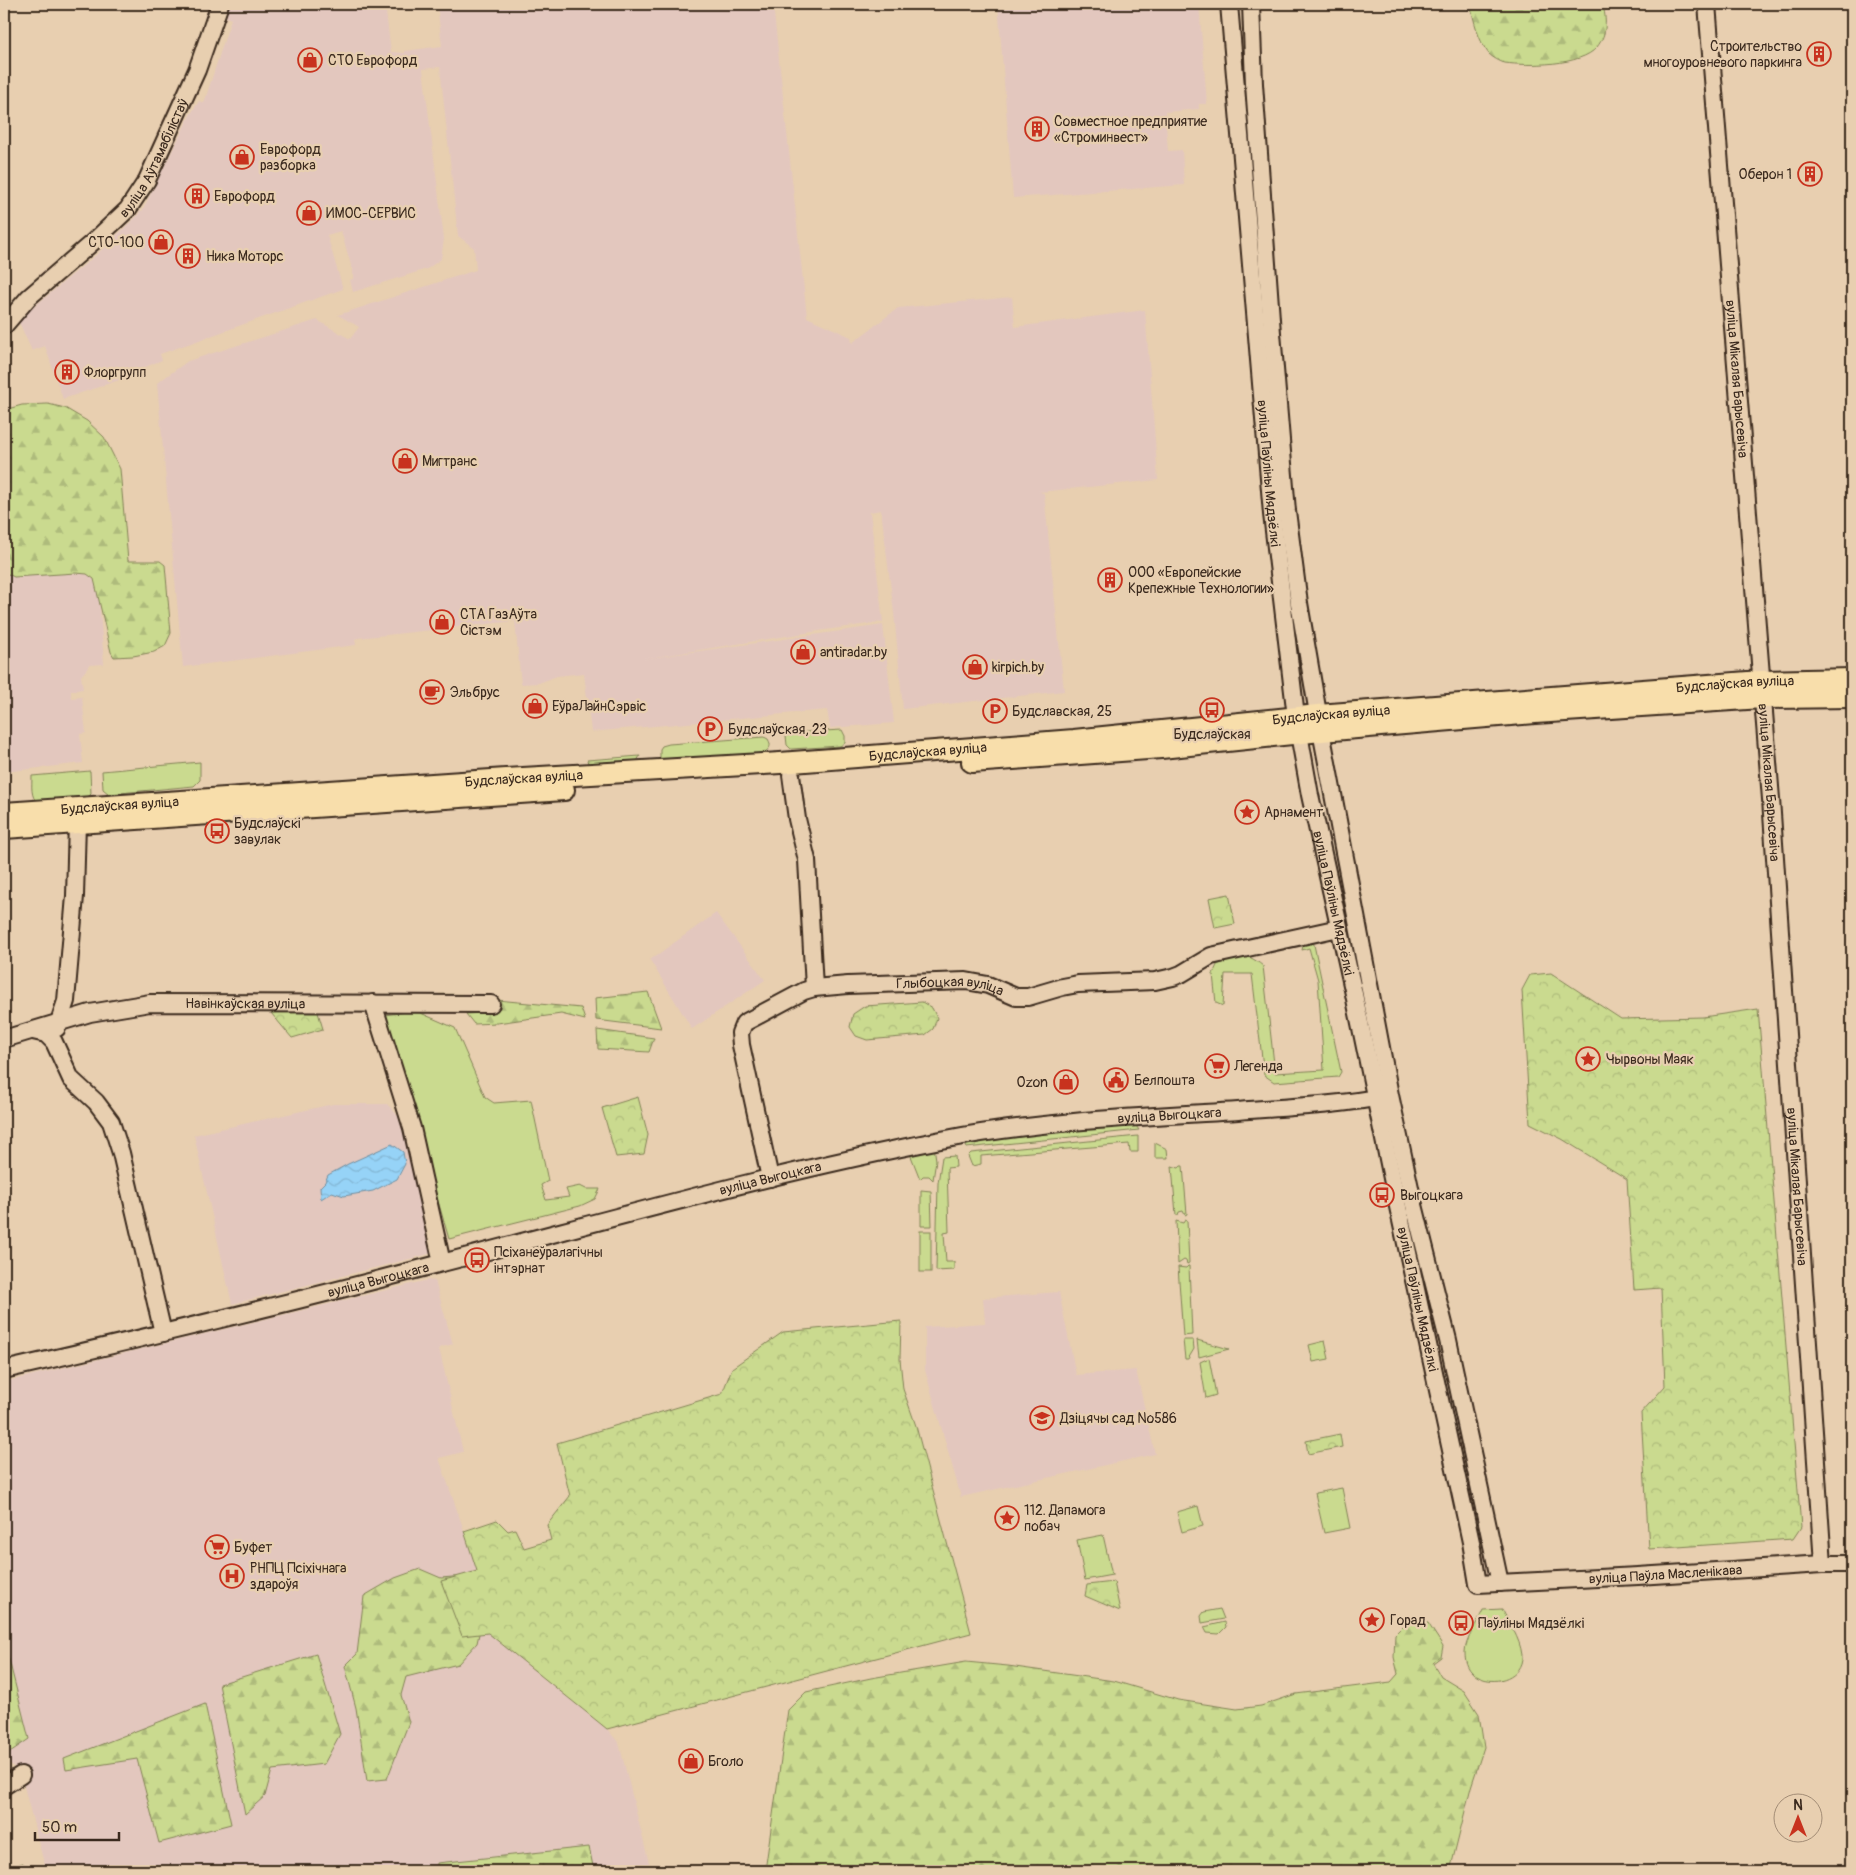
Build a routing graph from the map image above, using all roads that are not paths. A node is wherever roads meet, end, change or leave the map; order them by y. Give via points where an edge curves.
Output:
1 (220, 4) edge
2 (1230, 4) edge
3 (1251, 4) edge
4 (1707, 4) edge
5 (4, 326) edge
6 (1852, 679) edge
7 (1761, 689) junction
8 (1852, 697) edge
9 (1319, 723) junction
10 (1297, 725) junction
11 (791, 775) junction
12 (4, 813) edge
13 (77, 822) junction
14 (4, 828) edge
15 (1339, 928) junction
16 (814, 988) junction
17 (66, 1001) junction
18 (373, 1003) junction
19 (491, 1004) dead end
20 (90, 1013) junction
21 (61, 1021) junction
22 (32, 1031) junction
23 (4, 1039) edge
24 (54, 1042) junction
25 (1383, 1096) junction
26 (770, 1178) junction
27 (442, 1263) junction
28 (163, 1333) junction
29 (4, 1370) edge
30 (1823, 1564) junction
31 (1852, 1564) edge
32 (1500, 1583) junction
33 (1478, 1584) joint
34 (20, 1775) dead end
35 (4, 1786) edge

1 - 5 street, вуліца Аўтамабілістаў via 197,70 147,180 134,201 94,241 29,297
2 - 10 street, вуліца Паўліны Мядзёлкі via 1272,514
3 - 9 street, вуліца Паўліны Мядзёлкі via 1254,84 1288,512
4 - 7 street, вуліца Мікалая Барысевіча
6 - 7 main road, Будслаўская вуліца
7 - 8 main road, Будслаўская вуліца
7 - 9 main road, Будслаўская вуліца via 1476,718
7 - 30 street, вуліца Мікалая Барысевіча
9 - 10 main road, Будслаўская вуліца
9 - 25 street, вуліца Паўліны Мядзёлкі
10 - 11 main road, Будслаўская вуліца via 1132,750
10 - 12 main road, Будслаўская вуліца via 780,763
10 - 15 street, вуліца Паўліны Мядзёлкі
11 - 13 main road, Будслаўская вуліца
11 - 16 street via 807,860
13 - 14 main road, Будслаўская вуліца
13 - 17 street via 75,896
15 - 16 street, Глыбоцкая вуліца via 1211,956 1181,974 1155,981 1062,986 1028,997 1016,997 988,985 966,981
15 - 25 street, вуліца Паўліны Мядзёлкі
16 - 26 street, Глыбоцкая вуліца via 744,1024 740,1033
17 - 20 street via 73,1010
17 - 21 street
18 - 19 street, Навінкаўская вуліца
18 - 20 street, Навінкаўская вуліца via 150,1003
18 - 27 street via 412,1128
20 - 21 street, Навінкаўская вуліца
21 - 22 street, Навінкаўская вуліца
21 - 24 street
22 - 23 street, Навінкаўская вуліца
22 - 24 street via 46,1034
24 - 28 street via 71,1079 96,1102 111,1122
25 - 26 street, вуліца Выгоцкага via 1290,1107 1025,1126 903,1147
25 - 32 street, вуліца Паўліны Мядзёлкі via 1448,1340
25 - 33 street, вуліца Паўліны Мядзёлкі via 1394,1193
26 - 27 street, вуліца Выгоцкага
27 - 28 street, вуліца Выгоцкага
28 - 29 street, вуліца Выгоцкага
30 - 31 street, вуліца Паўла Масленікава
30 - 32 street, вуліца Паўла Масленікава
32 - 33 street, вуліца Паўла Масленікава
34 - 35 street

